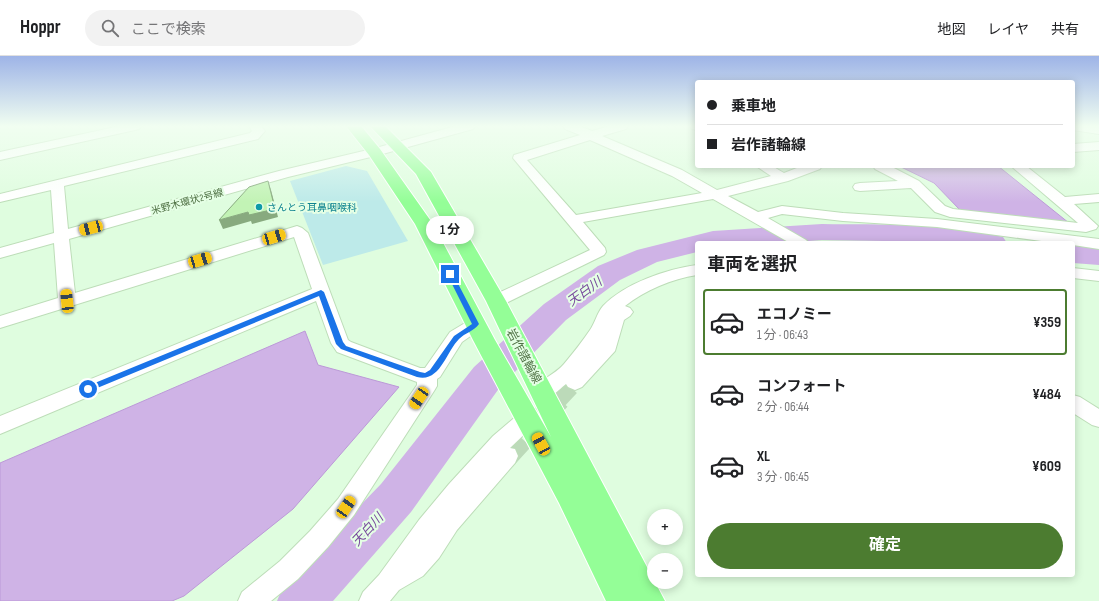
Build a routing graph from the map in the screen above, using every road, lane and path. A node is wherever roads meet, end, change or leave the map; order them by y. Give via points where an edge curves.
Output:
1 (21, 151) edge
2 (191, 151) edge
3 (402, 151) edge
4 (540, 151) edge
5 (628, 151) edge
6 (375, 152) joint
7 (0, 156) edge
8 (766, 168) edge
9 (810, 168) edge
10 (884, 168) edge
11 (1021, 168) edge
12 (783, 178) junction
13 (57, 184) junction
14 (914, 184) junction
15 (860, 187) dead end
16 (717, 194) junction
17 (0, 198) edge
18 (1099, 198) edge
19 (1062, 200) junction
20 (572, 220) junction
21 (761, 220) junction
22 (61, 236) junction
23 (798, 241) edge
24 (1099, 244) edge
25 (0, 253) edge
26 (695, 270) edge
27 (1075, 273) edge
28 (695, 274) edge
29 (1099, 276) edge
30 (321, 292) junction
31 (67, 301) junction
32 (499, 308) junction
33 (0, 322) edge
34 (480, 332) junction
35 (426, 375) junction
36 (575, 382) tunnel mouth
37 (540, 388) junction
38 (1075, 404) edge
39 (527, 419) junction
40 (1099, 419) edge
41 (0, 425) edge
42 (506, 456) tunnel mouth
43 (388, 584) junction
44 (251, 601) edge
45 (372, 601) edge
46 (622, 601) edge
47 (649, 601) edge

1 - 7 street
2 - 13 street
3 - 32 main road, 岩作諸輪線 via 426,177
4 - 20 street via 519,158
5 - 16 street
6 - 22 street, 米野木環状2号線 via 284,174
6 - 34 main road via 424,224
8 - 12 street
9 - 12 street
10 - 14 street
11 - 19 street
12 - 16 street
13 - 17 street
13 - 22 street
14 - 15 street
14 - 19 street via 940,209 950,213 1086,228 1091,226
16 - 20 street
16 - 21 street
18 - 19 street
20 - 32 street via 598,252
21 - 23 street
21 - 24 street via 768,213 782,210 937,223
22 - 25 street, 米野木環状2号線
22 - 31 street
26 - 37 street via 655,281 622,300 609,312 598,333 569,370
27 - 29 street
28 - 36 street via 630,307 616,317 608,346
30 - 31 street via 300,233 297,231
30 - 35 street via 340,344 344,348
30 - 41 street
31 - 33 street
32 - 37 main road, 岩作諸輪線
34 - 35 street via 456,338 433,372
34 - 39 main road
35 - 44 street via 427,386 346,507 289,570
37 - 47 main road, 岩作諸輪線
38 - 40 street
39 - 43 street via 501,442 457,492 427,528
39 - 46 main road via 569,494
42 - 43 street via 449,522 430,550 414,567
43 - 45 street

